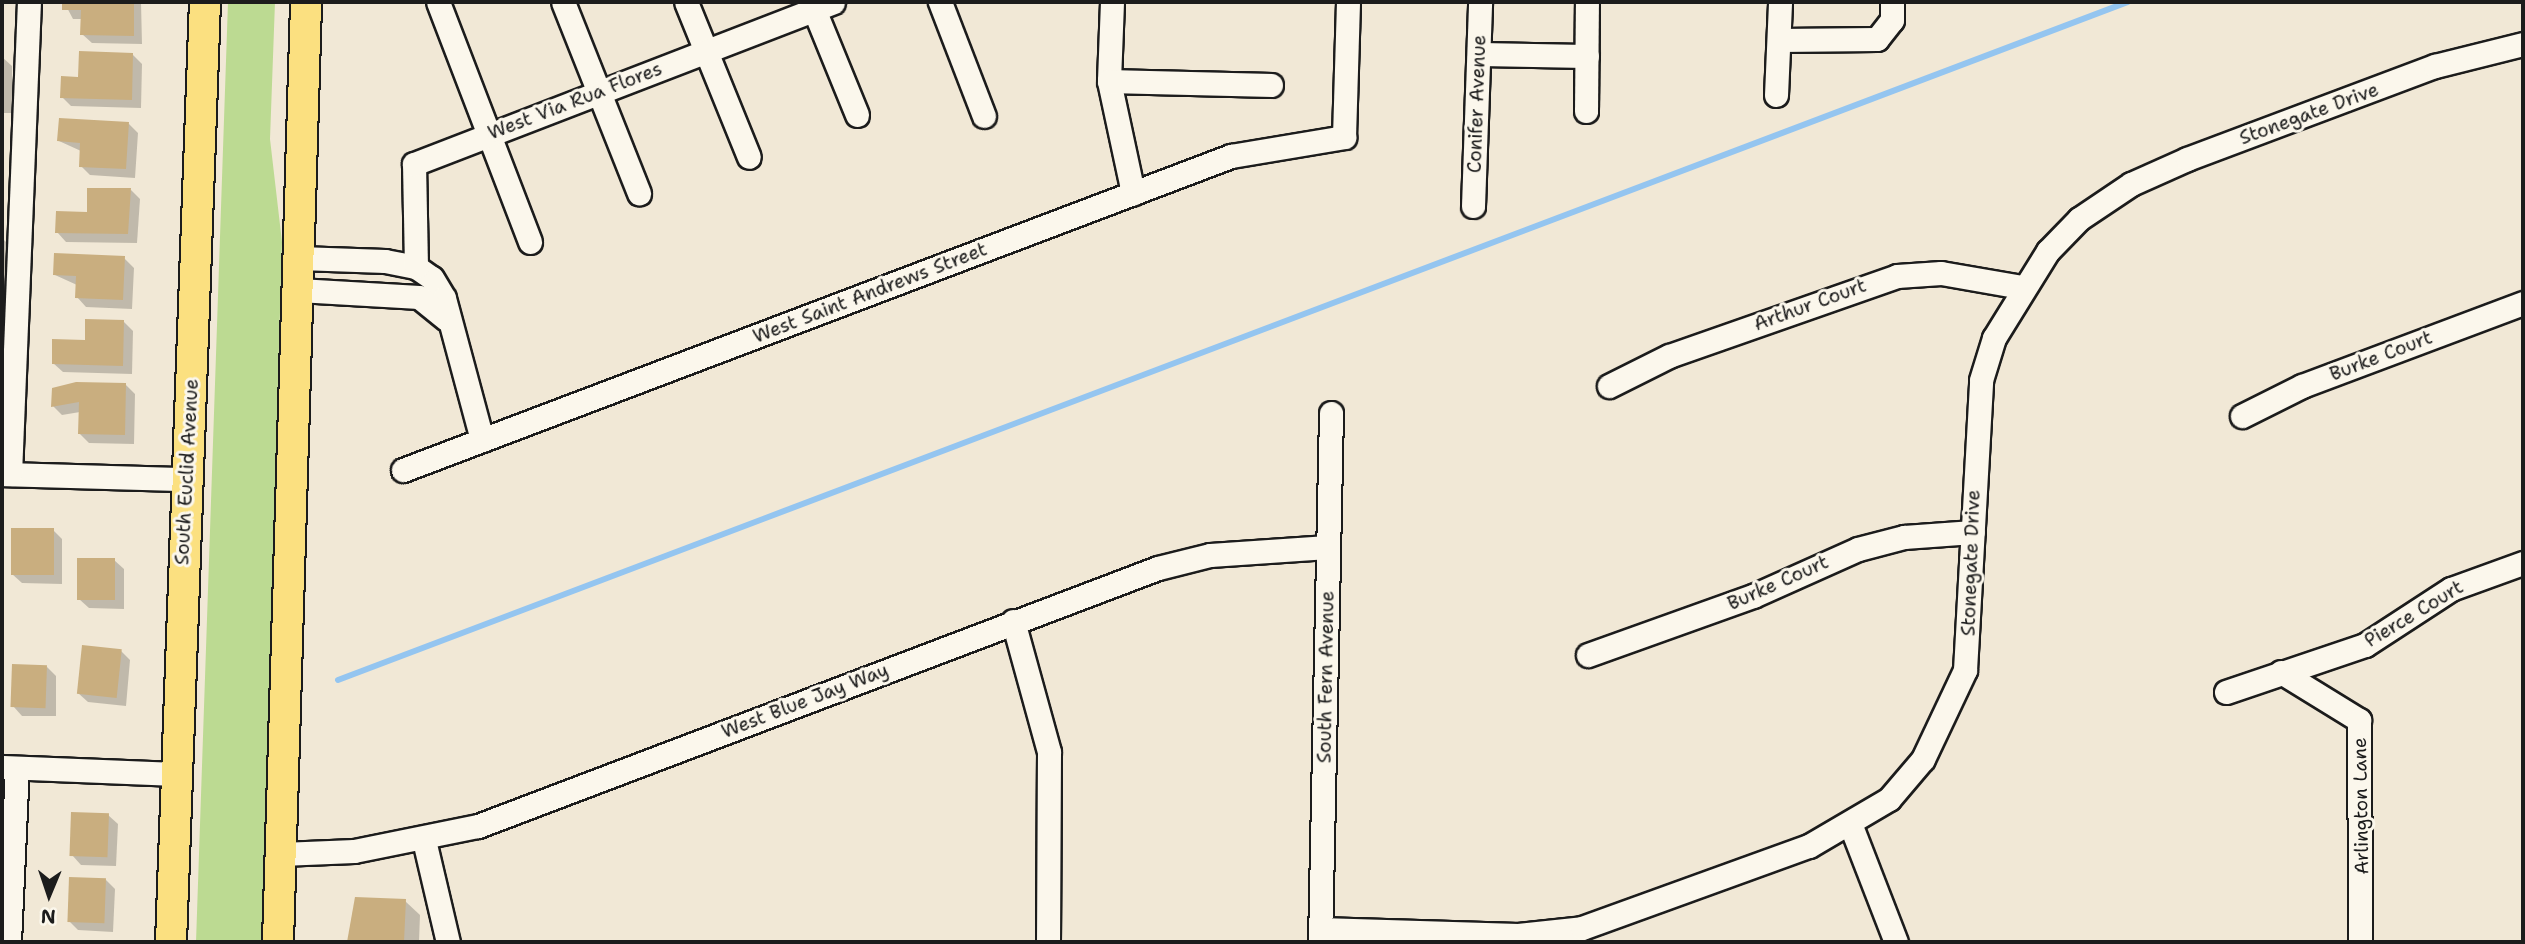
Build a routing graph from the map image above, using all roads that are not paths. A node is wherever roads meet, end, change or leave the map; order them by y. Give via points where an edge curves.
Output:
1 (29, 2) edge
2 (205, 2) edge
3 (306, 2) edge
4 (438, 2) edge
5 (563, 2) edge
6 (686, 2) edge
7 (940, 2) edge
8 (1112, 2) edge
9 (1348, 2) edge
10 (1480, 2) edge
11 (1587, 2) edge
12 (1780, 2) edge
13 (1892, 2) edge
14 (819, 4) edge
15 (1779, 40) junction
16 (2523, 44) edge
17 (706, 51) junction
18 (1479, 54) junction
19 (1587, 56) junction
20 (1109, 81) junction
21 (1271, 85) dead end
22 (600, 92) junction
23 (1776, 95) dead end
24 (1586, 111) dead end
25 (857, 115) dead end
26 (984, 116) dead end
27 (490, 135) junction
28 (749, 157) dead end
29 (639, 192) dead end
30 (1133, 194) junction
31 (1474, 206) dead end
32 (530, 242) dead end
33 (299, 258) junction
34 (416, 267) junction
35 (2021, 287) junction
36 (298, 290) junction
37 (2523, 303) edge
38 (446, 319) junction
39 (1609, 386) dead end
40 (1331, 413) dead end
41 (2242, 416) dead end
42 (482, 440) junction
43 (403, 470) dead end
44 (6, 474) edge
45 (185, 479) junction
46 (1973, 532) junction
47 (1328, 547) junction
48 (2523, 564) edge
49 (1013, 621) junction
50 (1588, 655) dead end
51 (2281, 672) junction
52 (2225, 692) dead end
53 (9, 767) edge
54 (177, 774) junction
55 (1851, 826) junction
56 (424, 840) junction
57 (281, 854) junction
58 (1320, 935) edge
59 (1582, 935) edge
60 (9, 942) edge
61 (171, 942) edge
62 (278, 942) edge
63 (448, 942) edge
64 (1048, 942) edge
65 (1896, 942) edge
66 (2360, 942) edge

1 - 44 street
2 - 45 main road, South Euclid Avenue
3 - 33 main road
4 - 27 street
5 - 22 street
6 - 17 street
7 - 26 street
8 - 20 street
9 - 30 street, West Saint Andrews Street via 1344,137 1231,156
10 - 18 street, Conifer Avenue
11 - 19 street
12 - 15 street
13 - 15 street via 1892,20 1877,39
14 - 17 street, West Via Rua Flores
14 - 25 street
15 - 23 street
16 - 35 street, Stonegate Drive via 2435,66 2131,184 2079,219
17 - 22 street, West Via Rua Flores
17 - 28 street
18 - 19 street
18 - 31 street, Conifer Avenue
19 - 24 street
20 - 21 street
20 - 30 street
22 - 27 street, West Via Rua Flores
22 - 29 street
27 - 32 street
27 - 34 street, West Via Rua Flores via 414,164
30 - 42 street, West Saint Andrews Street
33 - 34 street
33 - 36 main road
34 - 38 street via 438,288
35 - 39 street, Arthur Court via 1941,274 1897,276 1670,356
35 - 46 street, Stonegate Drive via 1981,380
36 - 38 street via 419,297
36 - 57 main road
37 - 41 street, Burke Court via 2302,386
38 - 42 street
40 - 47 street, South Fern Avenue
42 - 43 street, West Saint Andrews Street
44 - 45 street
45 - 54 main road, South Euclid Avenue
46 - 50 street, Burke Court via 1904,537 1858,549 1753,596
46 - 55 street, Stonegate Drive via 1965,670 1949,713 1889,799
47 - 49 street, West Blue Jay Way via 1210,555
47 - 58 street, South Fern Avenue
48 - 51 street, Pierce Court via 2451,589 2365,645
49 - 56 street, West Blue Jay Way via 478,826
49 - 64 street via 1049,752
51 - 52 street, Pierce Court
51 - 66 street, Arlington Lane via 2359,720 2365,793
53 - 54 street
53 - 60 street
54 - 61 main road, South Euclid Avenue
55 - 59 street, Stonegate Drive
55 - 65 street
56 - 57 street, West Blue Jay Way
56 - 63 street
57 - 62 main road
58 - 59 street, Stonegate Drive

